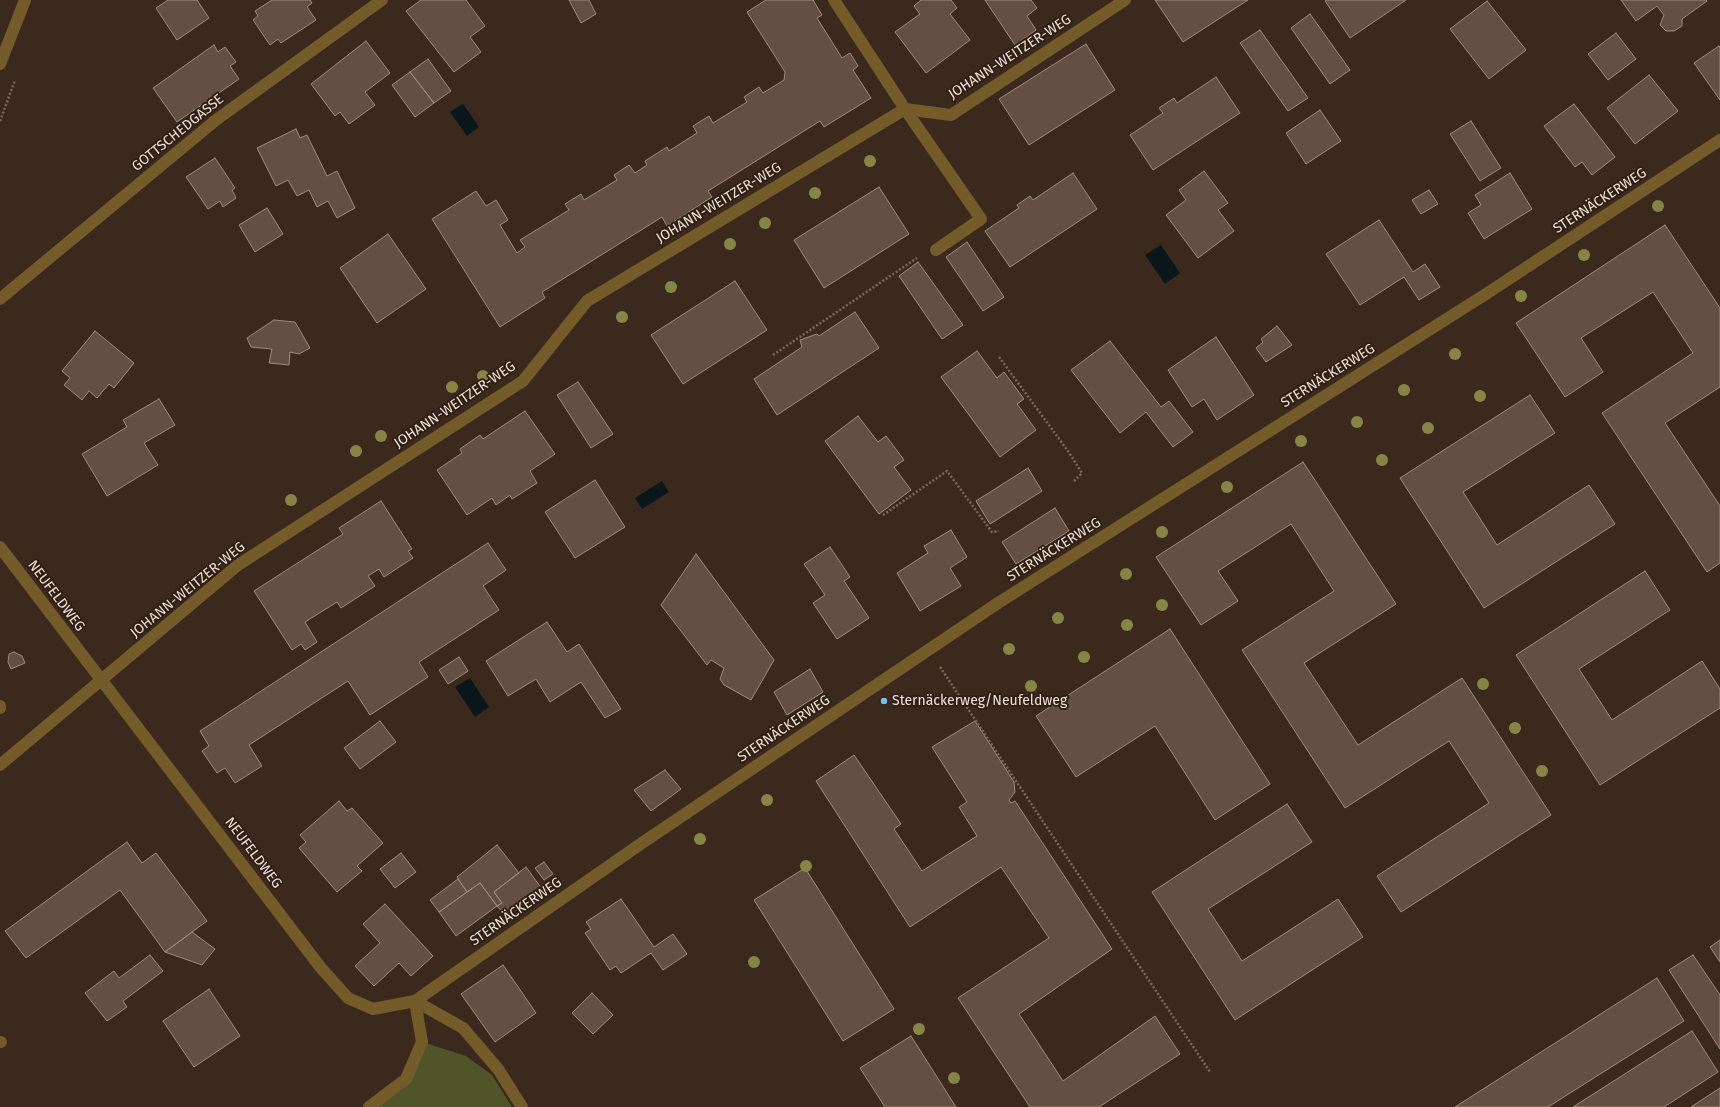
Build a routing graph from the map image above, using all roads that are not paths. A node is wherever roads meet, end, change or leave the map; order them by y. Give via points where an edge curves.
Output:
1 (25, 0) edge
2 (382, 0) edge
3 (834, 0) edge
4 (1124, 0) edge
5 (0, 64) edge
6 (905, 109) junction
7 (1720, 140) edge
8 (936, 250) road end
9 (0, 298) edge
10 (0, 547) edge
11 (101, 680) junction
12 (0, 765) edge
13 (415, 1001) junction
14 (369, 1107) edge
15 (522, 1107) edge

1 - 5 street
2 - 9 street, GOTTSCHEDGASSE via 216,120
3 - 6 street
4 - 6 street, JOHANN-WEITZER-WEG via 950,115
6 - 8 street via 981,219
6 - 11 street, JOHANN-WEITZER-WEG via 587,301 523,381 238,565
7 - 13 street, STERNÄCKERWEG via 1486,294 998,603 642,843
10 - 11 street, NEUFELDWEG
11 - 12 street
11 - 13 street, NEUFELDWEG via 321,968 348,998 373,1009
13 - 14 street via 422,1042 406,1079
13 - 15 street via 463,1028 498,1069

